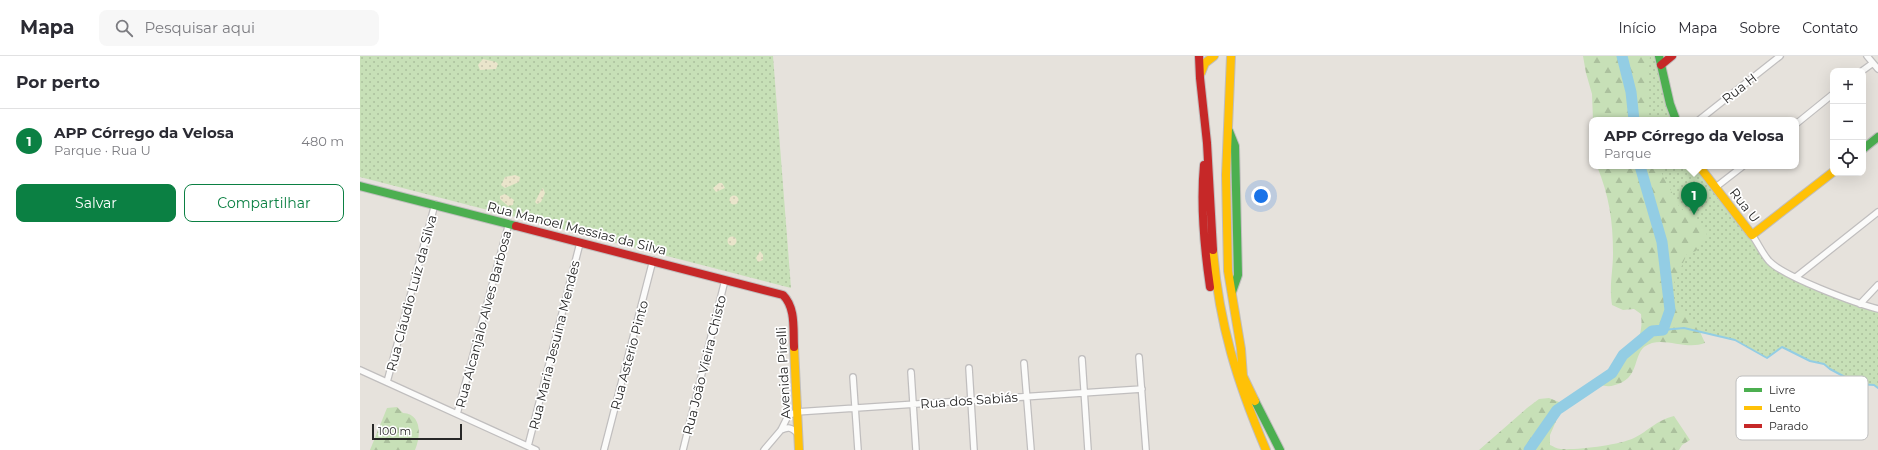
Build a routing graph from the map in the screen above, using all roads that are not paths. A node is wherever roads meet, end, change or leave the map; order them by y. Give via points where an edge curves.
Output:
1 (1199, 56) edge
2 (1214, 56) edge
3 (1220, 56) edge
4 (1231, 56) edge
5 (1659, 56) edge
6 (1672, 56) edge
7 (1780, 56) edge
8 (1867, 56) edge
9 (1873, 63) junction
10 (1661, 65) junction
11 (1866, 68) edge
12 (1878, 69) edge
13 (1230, 74) junction
14 (1198, 78) junction
15 (1830, 96) edge
16 (1675, 117) edge
17 (1703, 117) edge
18 (1799, 122) edge
19 (1878, 137) edge
20 (1866, 147) edge
21 (1701, 169) edge
22 (1739, 169) edge
23 (1830, 174) edge
24 (360, 186) edge
25 (1716, 187) junction
26 (435, 204) junction
27 (1878, 212) edge
28 (509, 224) junction
29 (1752, 235) junction
30 (580, 243) junction
31 (653, 260) junction
32 (1796, 277) junction
33 (725, 280) junction
34 (1878, 284) edge
35 (786, 297) joint
36 (1860, 304) junction
37 (1878, 309) edge
38 (1140, 357) dead end
39 (1082, 359) dead end
40 (1024, 362) dead end
41 (969, 368) dead end
42 (360, 370) edge
43 (911, 372) dead end
44 (853, 377) dead end
45 (387, 382) junction
46 (1142, 389) junction
47 (1084, 392) junction
48 (1027, 396) junction
49 (970, 400) junction
50 (913, 404) junction
51 (854, 408) junction
52 (796, 412) junction
53 (457, 414) junction
54 (781, 430) junction
55 (797, 433) junction
56 (1261, 439) junction
57 (528, 446) junction
58 (536, 450) edge
59 (604, 450) edge
60 (683, 450) edge
61 (764, 450) edge
62 (799, 450) edge
63 (858, 450) edge
64 (916, 450) edge
65 (974, 450) edge
66 (1031, 450) edge
67 (1088, 450) edge
68 (1146, 450) edge
69 (1260, 450) edge
70 (1266, 450) edge
71 (1280, 450) edge

1 - 14 street
2 - 14 street via 1205,62
3 - 13 street via 1225,59
4 - 13 street
5 - 10 street
6 - 10 street
7 - 17 street, Rua H
8 - 9 street
9 - 11 street
9 - 12 street
10 - 16 street
13 - 71 street via 1226,175 1228,271 1231,294 1243,376
14 - 56 street via 1207,141 1215,280 1225,338 1240,389
15 - 18 street
19 - 20 street
21 - 25 street, Rua U
22 - 25 street
23 - 29 street
24 - 26 street, Rua Manoel Messias da Silva
25 - 29 street, Rua U
26 - 28 street, Rua Manoel Messias da Silva
26 - 45 street, Rua Cláudio Luiz da Silva
27 - 32 street
28 - 30 street, Rua Manoel Messias da Silva
28 - 53 street, Rua Alcanjalo Alves Barbosa
29 - 32 street, Rua U via 1769,261
30 - 31 street, Rua Manoel Messias da Silva
30 - 57 street, Rua Maria Jesuina Mendes
31 - 33 street, Rua Manoel Messias da Silva
31 - 59 street, Rua Asterio Pinto
32 - 36 street
33 - 35 street, Rua Manoel Messias da Silva via 780,293
33 - 60 street, Rua João Vieira Chisto
34 - 36 street
35 - 52 street, Avenida Pirelli via 792,308
36 - 37 street
38 - 46 street
39 - 47 street
40 - 48 street
41 - 49 street
42 - 45 street
43 - 50 street
44 - 51 street
45 - 53 street
46 - 47 street, Rua dos Sabiás
46 - 68 street
47 - 48 street, Rua dos Sabiás
47 - 67 street
48 - 49 street, Rua dos Sabiás
48 - 66 street
49 - 50 street, Rua dos Sabiás
49 - 65 street
50 - 51 street, Rua dos Sabiás
50 - 64 street
51 - 52 street, Rua dos Sabiás
51 - 63 street
52 - 54 street via 788,416
52 - 55 street, Avenida Pirelli
53 - 57 street
54 - 55 street via 788,427
54 - 61 street
55 - 62 street, Avenida Pirelli
56 - 69 street
56 - 70 street
57 - 58 street

